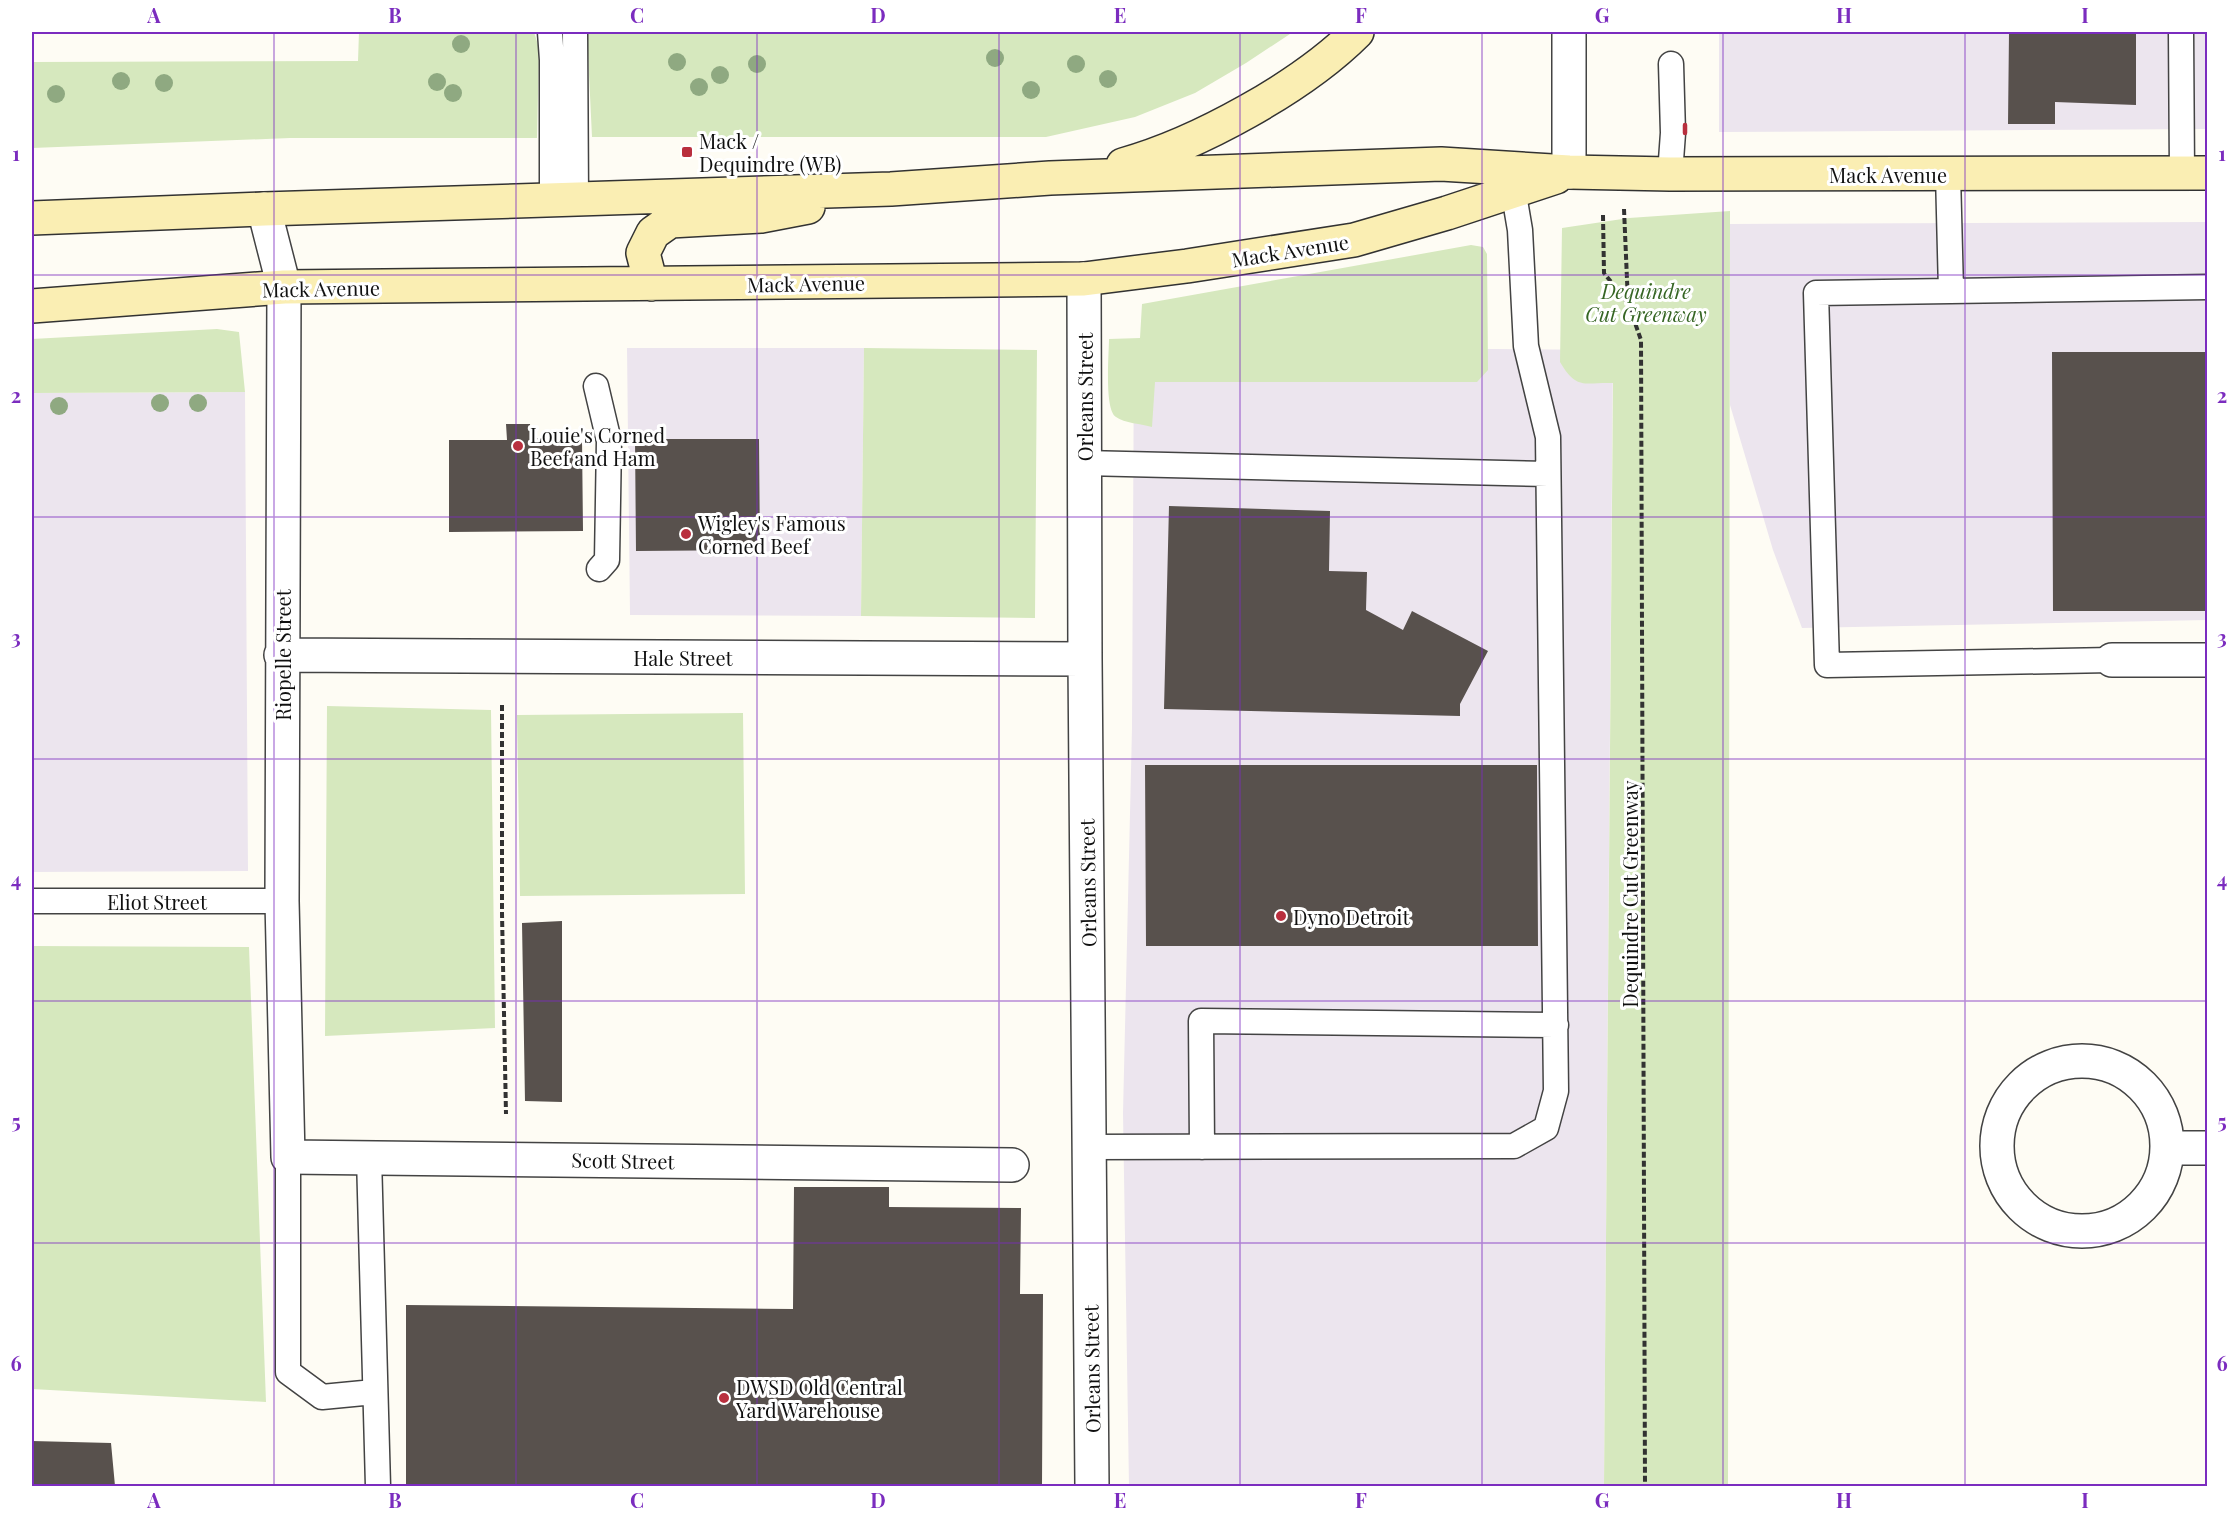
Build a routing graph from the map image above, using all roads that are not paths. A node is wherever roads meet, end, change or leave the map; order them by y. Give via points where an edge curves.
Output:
1 (550, 32) edge
2 (575, 32) edge
3 (1357, 32) edge
4 (1569, 32) edge
5 (2181, 32) edge
6 (1671, 64) dead end
7 (1569, 172) junction
8 (2195, 173) edge
9 (1670, 174) junction
10 (1948, 174) junction
11 (1050, 178) junction
12 (1511, 180) junction
13 (891, 189) junction
14 (564, 199) junction
15 (264, 208) junction
16 (32, 218) edge
17 (1084, 279) junction
18 (651, 284) junction
19 (2208, 287) edge
20 (284, 288) junction
21 (1951, 291) junction
22 (32, 306) edge
23 (596, 386) dead end
24 (1084, 463) junction
25 (1548, 474) junction
26 (599, 569) dead end
27 (281, 655) junction
28 (1085, 658) junction
29 (2112, 660) joint
30 (2208, 660) edge
31 (32, 901) edge
32 (282, 901) junction
33 (1556, 1025) junction
34 (1089, 1147) junction
35 (1202, 1147) junction
36 (2167, 1148) junction
37 (2208, 1148) edge
38 (288, 1157) junction
39 (369, 1157) junction
40 (1012, 1165) dead end
41 (374, 1392) junction
42 (378, 1486) edge
43 (1092, 1486) edge

1 - 14 lane
2 - 14 lane
3 - 11 main road via 1303,76 1248,110 1171,149 1117,167
4 - 7 street
5 - 8 lane
6 - 9 lane
7 - 9 main road, Mack Avenue
7 - 12 main road, Mack Avenue
8 - 10 main road, Mack Avenue
9 - 10 main road, Mack Avenue
10 - 21 lane
11 - 12 main road, Mack Avenue via 1441,164
11 - 13 main road, Mack Avenue
12 - 17 main road, Mack Avenue via 1447,213 1354,240
12 - 25 lane via 1520,230 1526,346 1548,437
13 - 14 main road, Mack Avenue
13 - 18 main road via 761,216 670,222 654,233 643,253
14 - 15 main road, Mack Avenue
15 - 16 main road, Mack Avenue
15 - 20 street, Riopelle Street
17 - 18 main road, Mack Avenue
17 - 24 street, Orleans Street
18 - 20 main road, Mack Avenue
19 - 21 lane
20 - 22 main road, Mack Avenue
20 - 27 street, Riopelle Street
21 - 29 lane via 1816,293 1827,665
23 - 26 lane via 609,441 607,560
24 - 25 lane
24 - 28 street, Orleans Street
25 - 33 lane
27 - 28 street, Hale Street
27 - 32 street, Riopelle Street
28 - 34 street, Orleans Street
29 - 30 street
31 - 32 lane, Eliot Street
32 - 38 street, Riopelle Street
33 - 35 lane via 1557,1091 1546,1128 1514,1146
33 - 35 lane via 1201,1021
34 - 35 lane
34 - 43 street, Orleans Street
36 - 36 street via 2160,1110 2143,1086 2119,1069 2091,1061 2064,1062 2038,1072 2017,1090 2002,1113 1996,1140 1999,1168 2010,1193 2028,1214 2052,1227 2080,1232 2109,1228 2134,1215 2154,1193 2166,1167
36 - 37 street
38 - 39 street, Scott Street
38 - 41 lane via 288,1372 322,1397
39 - 40 street, Scott Street
39 - 41 lane
41 - 42 lane

